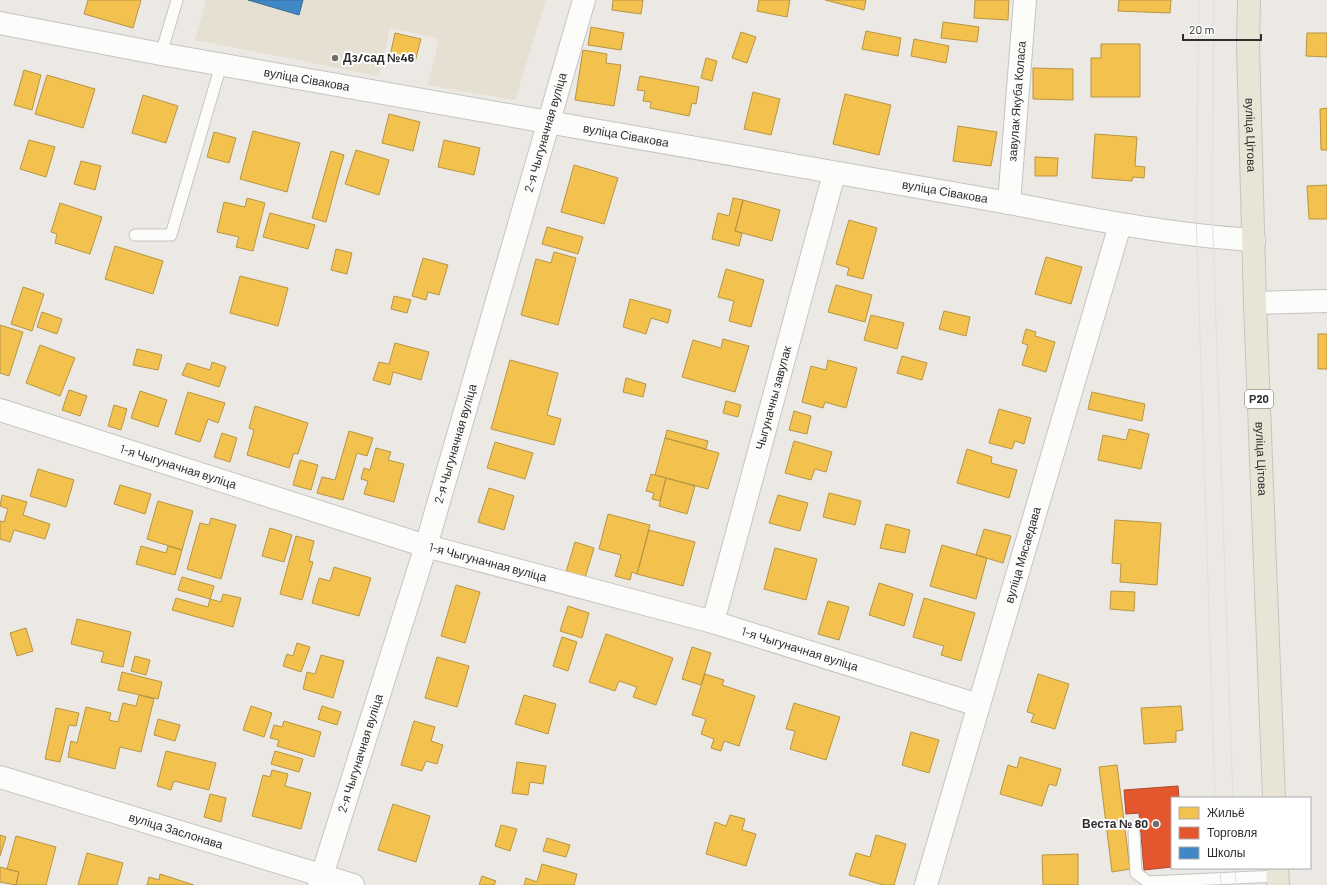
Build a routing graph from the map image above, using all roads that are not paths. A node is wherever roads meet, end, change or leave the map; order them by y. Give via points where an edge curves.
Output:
1 (177, 0) edge
2 (584, 0) edge
3 (1025, 0) edge
4 (1250, 0) edge
5 (0, 23) edge
6 (161, 54) junction
7 (221, 65) junction
8 (547, 122) junction
9 (834, 174) junction
10 (1009, 203) junction
11 (1120, 225) junction
12 (135, 235) dead end
13 (1254, 240) junction
14 (1327, 301) edge
15 (1255, 303) junction
16 (0, 410) edge
17 (426, 546) junction
18 (713, 622) junction
19 (978, 704) junction
20 (0, 777) edge
21 (1274, 797) edge
22 (1134, 833) dead end
23 (1278, 876) edge
24 (320, 881) edge
25 (353, 885) edge
26 (926, 885) edge

1 - 6 lane
2 - 8 street, 2-я Чыгуначная вуліца
3 - 10 street, завулак Якуба Коласа
4 - 13 main road, вуліца Цітова / Р20 via 1248,45
5 - 6 street, вуліца Сівакова
6 - 7 street, вуліца Сівакова
7 - 8 street, вуліца Сівакова
7 - 12 lane via 171,235
8 - 9 street, вуліца Сівакова
8 - 17 street, 2-я Чыгуначная вуліца
9 - 10 street, вуліца Сівакова
9 - 18 street, Чыгуначны завулак
10 - 11 street, вуліца Сівакова
11 - 13 street, вуліца Сівакова via 1213,238
11 - 19 street, вуліца Мясаедава
13 - 15 main road, вуліца Цітова / Р20
14 - 15 street
15 - 21 main road, вуліца Цітова / Р20
16 - 17 street, 1-я Чыгуначная вуліца
17 - 18 street, 1-я Чыгуначная вуліца
17 - 24 street, 2-я Чыгуначная вуліца
18 - 19 street, 1-я Чыгуначная вуліца
19 - 26 street, вуліца Мясаедава
20 - 24 street, вуліца Заслонава
22 - 23 lane via 1136,873 1148,882
24 - 25 street, вуліца Заслонава

